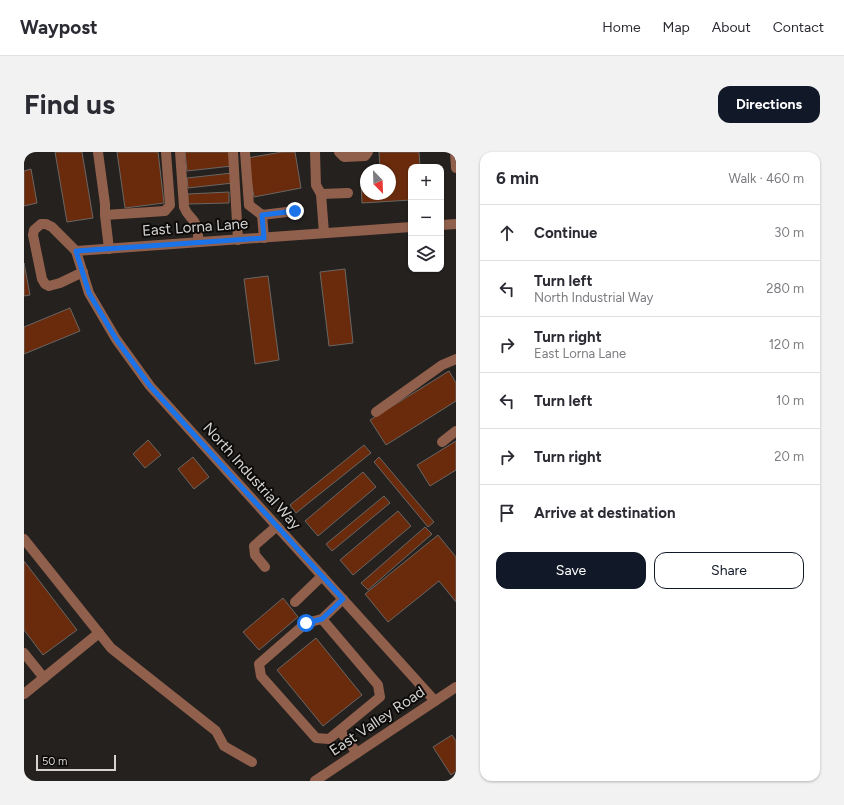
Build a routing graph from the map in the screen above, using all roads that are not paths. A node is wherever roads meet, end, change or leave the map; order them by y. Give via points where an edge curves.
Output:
1 (98, 152) edge
2 (166, 152) edge
3 (180, 152) edge
4 (233, 152) edge
5 (245, 152) edge
6 (315, 152) edge
7 (339, 152) edge
8 (368, 152) edge
9 (455, 152) edge
10 (456, 168) edge
11 (348, 193) dead end
12 (321, 194) junction
13 (295, 211) dead end
14 (105, 215) junction
15 (262, 215) junction
16 (456, 224) edge
17 (444, 225) edge
18 (408, 227) edge
19 (324, 233) junction
20 (264, 238) junction
21 (238, 240) junction
22 (198, 242) junction
23 (109, 249) junction
24 (76, 251) junction
25 (83, 272) junction
26 (456, 358) edge
27 (376, 412) dead end
28 (456, 431) edge
29 (442, 442) dead end
30 (277, 526) junction
31 (24, 539) edge
32 (265, 567) dead end
33 (322, 576) junction
34 (343, 599) junction
35 (295, 602) dead end
36 (322, 619) junction
37 (99, 633) junction
38 (24, 653) edge
39 (44, 678) junction
40 (455, 690) edge
41 (24, 694) edge
42 (435, 701) junction
43 (340, 731) junction
44 (357, 753) junction
45 (252, 762) dead end
46 (315, 781) edge

1 - 14 street via 106,204
2 - 14 street via 170,205 165,211
3 - 22 street via 184,207 187,216 196,223
4 - 21 street
5 - 15 street via 249,205
6 - 12 street via 316,185
7 - 8 street via 344,156 365,156
9 - 10 street
11 - 12 street
12 - 19 street
13 - 15 street
14 - 23 street
15 - 20 street
16 - 17 street
18 - 19 street, East Lorna Lane
19 - 20 street, East Lorna Lane
20 - 21 street, East Lorna Lane
21 - 22 street, East Lorna Lane
22 - 23 street, East Lorna Lane
23 - 24 street, East Lorna Lane
24 - 25 street, North Industrial Way
24 - 25 street via 46,224 41,224 34,230 39,266 45,284 49,286 60,283
25 - 30 street, North Industrial Way via 89,293 116,339 150,386
26 - 27 street via 442,365
28 - 29 street
30 - 32 street via 254,546 255,555
30 - 33 street, North Industrial Way
31 - 37 street
33 - 34 street, North Industrial Way
33 - 35 street
34 - 36 street
34 - 42 street, North Industrial Way
36 - 43 street via 378,685 380,697
36 - 43 street via 306,623 259,664 261,676 316,738 329,739
37 - 39 street
37 - 45 street via 111,648 216,731 224,746
38 - 39 street
39 - 41 street
40 - 42 street, East Valley Road
42 - 44 street, East Valley Road
43 - 44 street
44 - 46 street, East Valley Road

